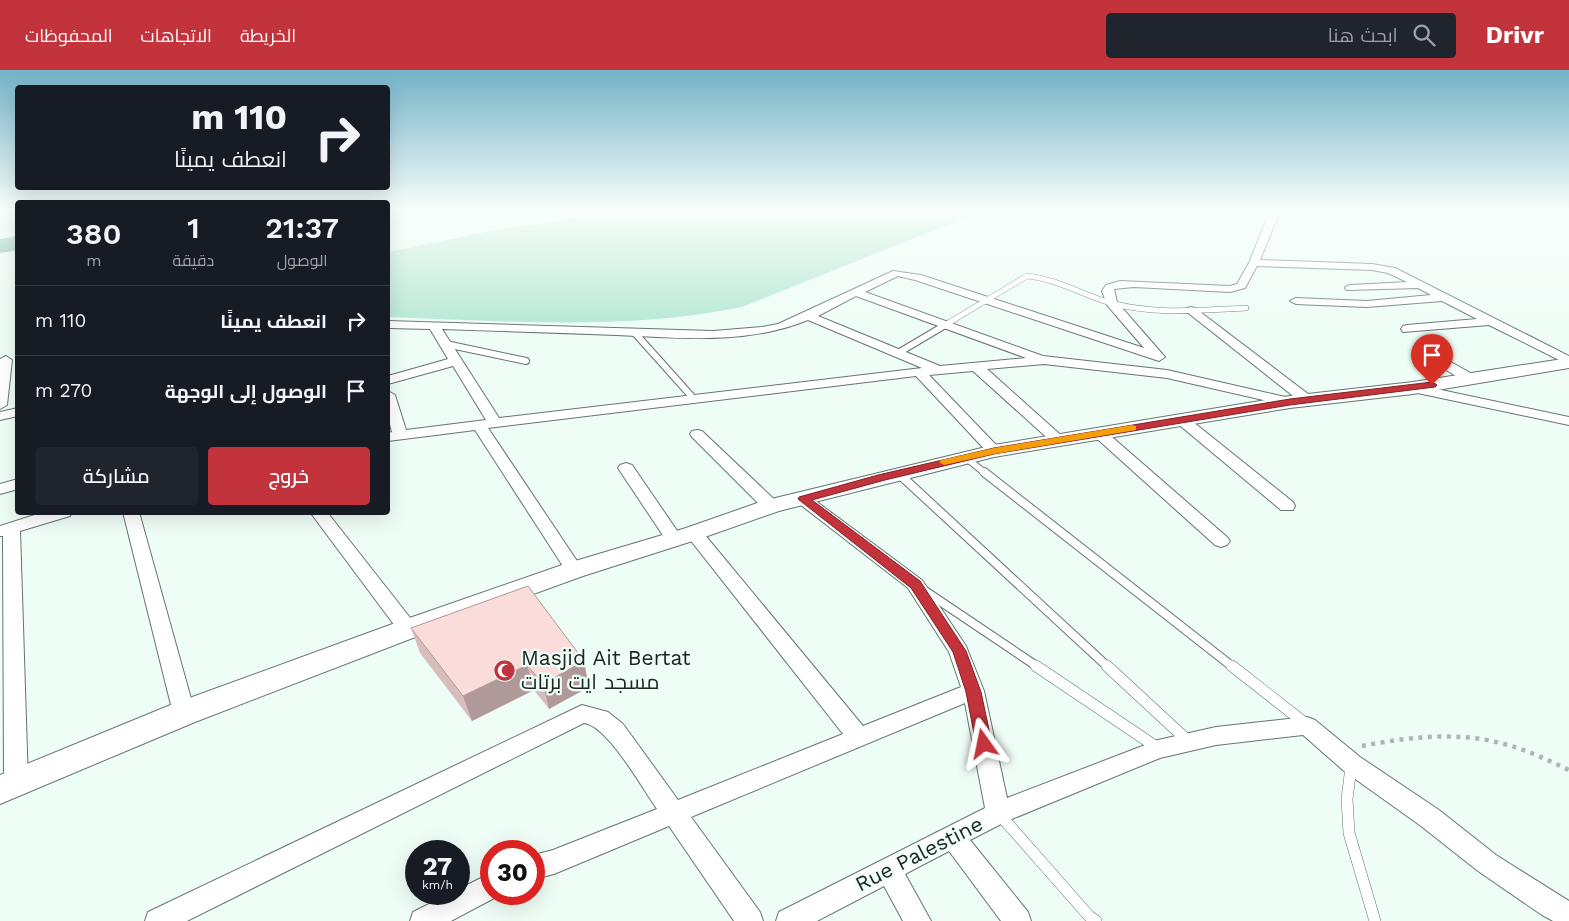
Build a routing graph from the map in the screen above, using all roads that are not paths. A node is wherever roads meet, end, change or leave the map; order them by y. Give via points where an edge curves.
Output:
1 (1259, 251) edge
2 (1254, 263) junction
3 (1421, 284) junction
4 (1351, 288) dead end
5 (854, 292) junction
6 (1445, 297) junction
7 (987, 300) junction
8 (1296, 301) dead end
9 (1111, 303) junction
10 (1246, 308) dead end
11 (1191, 310) junction
12 (808, 316) junction
13 (1489, 321) junction
14 (390, 324) edge
15 (946, 325) junction
16 (434, 326) junction
17 (1407, 329) dead end
18 (634, 332) junction
19 (446, 344) junction
20 (1420, 349) dead end
21 (898, 353) junction
22 (1159, 357) junction
23 (6, 360) dead end
24 (1044, 360) junction
25 (456, 361) junction
26 (526, 361) dead end
27 (1569, 362) edge
28 (976, 366) junction
29 (939, 370) junction
30 (919, 372) junction
31 (1167, 374) junction
32 (390, 379) edge
33 (1471, 379) junction
34 (1413, 388) junction
35 (694, 399) junction
36 (1298, 401) junction
37 (0, 405) edge
38 (390, 409) edge
39 (15, 413) edge
40 (0, 416) edge
41 (1182, 420) junction
42 (1569, 421) edge
43 (487, 424) junction
44 (1100, 433) junction
45 (697, 434) dead end
46 (394, 436) edge
47 (1059, 441) junction
48 (994, 451) junction
49 (965, 457) junction
50 (626, 468) dead end
51 (898, 473) junction
52 (15, 485) edge
53 (0, 489) edge
54 (804, 499) junction
55 (771, 506) junction
56 (1287, 506) dead end
57 (54, 515) edge
58 (132, 515) edge
59 (320, 515) edge
60 (5, 530) edge
61 (684, 536) junction
62 (1220, 541) dead end
63 (574, 570) junction
64 (916, 584) junction
65 (408, 629) junction
66 (973, 692) junction
67 (184, 713) junction
68 (1307, 726) junction
69 (858, 737) junction
70 (1190, 744) junction
71 (1158, 749) junction
72 (1345, 758) junction
73 (8, 786) edge
74 (998, 813) junction
75 (674, 814) junction
76 (952, 836) junction
77 (545, 864) edge
78 (889, 870) junction
79 (480, 892) edge
80 (1569, 915) edge
81 (158, 921) edge
82 (423, 921) edge
83 (750, 921) edge
84 (788, 921) edge
85 (918, 921) edge
86 (1018, 921) edge
87 (1096, 921) edge
88 (1375, 921) edge

1 - 2 street
2 - 3 street via 1380,267
2 - 9 street via 1241,286 1236,288 1120,284 1108,291
3 - 4 street
3 - 6 street
5 - 7 street via 897,273
5 - 12 street
5 - 15 street
6 - 8 street via 1367,304
6 - 13 street
7 - 9 lane via 1027,276
7 - 15 lane
7 - 22 street
9 - 11 lane via 1157,310
9 - 22 street
10 - 11 lane
11 - 36 street
12 - 18 street via 781,327 748,332
12 - 21 street
13 - 17 street
13 - 27 street
14 - 16 street
15 - 21 lane
15 - 24 street
16 - 18 street
16 - 19 street
18 - 35 lane
19 - 25 street
19 - 26 lane
20 - 33 street
21 - 29 street
22 - 31 street
23 - 37 street
24 - 28 street
24 - 31 street
25 - 32 street
25 - 43 street
27 - 33 street
28 - 29 street
28 - 47 street
29 - 30 street
30 - 35 street
30 - 48 street
31 - 36 street
33 - 34 street
34 - 36 street
34 - 42 street
35 - 43 street
36 - 41 street
38 - 46 street
39 - 40 street
41 - 44 street
41 - 56 street
43 - 46 street
43 - 63 street
44 - 47 street
44 - 62 street
45 - 55 street
47 - 48 street
48 - 49 street
49 - 51 street
49 - 68 lane
50 - 61 street
51 - 54 street
51 - 70 lane
52 - 53 street
54 - 55 street
54 - 64 street, Rue Palestine
55 - 61 street
57 - 60 street
58 - 67 street
59 - 65 street
60 - 73 street
61 - 63 street
61 - 69 street
63 - 65 street
64 - 66 street, Rue Palestine via 959,651
64 - 71 lane
65 - 67 street
66 - 69 street
66 - 74 street, Rue Palestine
67 - 73 street
68 - 70 street via 1216,736
68 - 72 street
69 - 75 street
70 - 71 street
71 - 74 street
72 - 80 street via 1430,818 1486,863
72 - 88 lane via 1349,833
74 - 76 street, Rue Palestine
74 - 87 lane
75 - 77 street
75 - 81 street via 615,730 600,718 582,714
75 - 83 street
76 - 78 street, Rue Palestine
76 - 86 street
78 - 84 street, Rue Palestine
78 - 85 street
79 - 82 street

